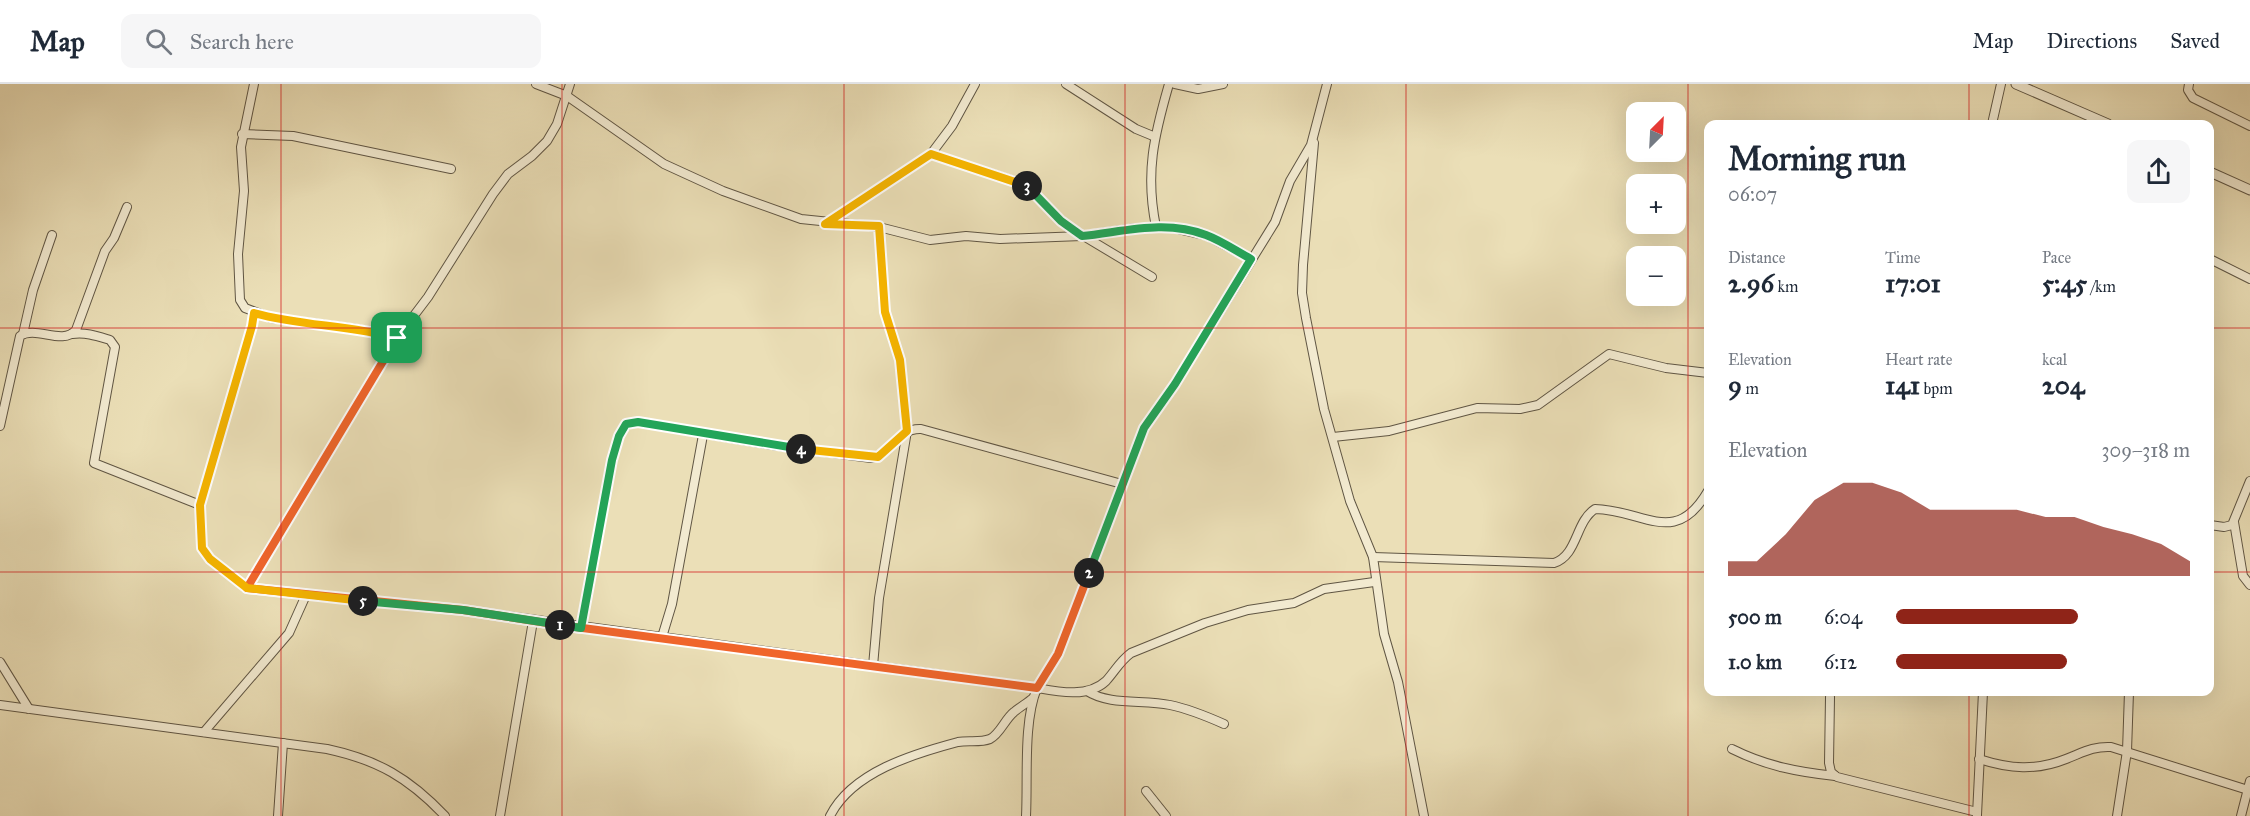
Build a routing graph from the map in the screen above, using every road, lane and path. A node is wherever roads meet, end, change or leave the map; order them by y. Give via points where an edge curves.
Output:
1 (254, 84) edge
2 (536, 84) edge
3 (570, 84) edge
4 (975, 84) edge
5 (1066, 84) edge
6 (1169, 84) edge
7 (1175, 84) edge
8 (1223, 84) edge
9 (1327, 84) edge
10 (2001, 84) edge
11 (2016, 84) edge
12 (2031, 84) edge
13 (2189, 84) edge
14 (567, 96) junction
15 (1993, 120) edge
16 (2100, 120) edge
17 (2101, 120) edge
18 (2250, 126) edge
19 (242, 134) junction
20 (1154, 136) junction
21 (1314, 136) junction
22 (931, 154) junction
23 (451, 170) dead end
24 (2214, 174) edge
25 (2250, 190) edge
26 (127, 207) dead end
27 (825, 224) junction
28 (879, 226) junction
29 (1156, 227) junction
30 (52, 236) dead end
31 (1082, 236) junction
32 (1251, 259) junction
33 (2214, 262) edge
34 (1152, 277) dead end
35 (2250, 279) edge
36 (254, 313) junction
37 (23, 334) junction
38 (72, 334) junction
39 (397, 338) junction
40 (1704, 373) edge
41 (0, 426) edge
42 (907, 431) junction
43 (703, 435) junction
44 (1333, 437) junction
45 (2250, 481) edge
46 (1122, 484) junction
47 (1704, 497) edge
48 (200, 505) junction
49 (2234, 522) junction
50 (2214, 525) edge
51 (1372, 557) junction
52 (1374, 582) junction
53 (2250, 585) edge
54 (247, 588) junction
55 (306, 595) junction
56 (533, 621) junction
57 (581, 628) junction
58 (662, 638) junction
59 (0, 662) edge
60 (873, 666) junction
61 (1037, 688) junction
62 (1087, 691) junction
63 (1983, 696) edge
64 (2129, 696) edge
65 (1830, 697) dead end
66 (1033, 698) junction
67 (0, 705) edge
68 (29, 709) junction
69 (1224, 724) dead end
70 (204, 732) junction
71 (283, 743) junction
72 (1732, 749) dead end
73 (2127, 751) junction
74 (1979, 759) junction
75 (1836, 777) junction
76 (2250, 781) edge
77 (1146, 790) dead end
78 (2248, 790) junction
79 (1977, 814) edge
80 (278, 816) edge
81 (445, 816) edge
82 (500, 816) edge
83 (830, 816) edge
84 (1026, 816) edge
85 (1166, 816) edge
86 (1424, 816) edge
87 (2117, 816) edge
88 (2241, 816) edge

1 - 19 street
2 - 14 street
3 - 14 street
4 - 22 street
5 - 20 street via 1136,129
6 - 20 street
7 - 8 street via 1198,88
9 - 21 street
10 - 15 street
11 - 16 street
12 - 17 street
13 - 18 street via 2193,98
14 - 27 street via 664,164 765,207
14 - 39 street via 547,141 508,174
19 - 23 street via 293,136
19 - 36 street via 244,191 237,278 240,300
20 - 29 street via 1151,169
21 - 32 street via 1290,181 1275,222
21 - 44 street via 1302,293
22 - 27 street
22 - 31 street via 1026,185 1061,221
24 - 25 street
26 - 38 street
27 - 28 street
28 - 31 street via 930,240 966,236
28 - 42 street via 885,312 900,360
29 - 31 street
29 - 32 street via 1208,236
30 - 37 street
31 - 34 street
32 - 46 street via 1149,420
33 - 35 street
36 - 39 street
36 - 48 street
37 - 38 street
37 - 41 street via 12,363
38 - 48 street via 84,332 110,340 115,347 94,463
39 - 54 street
40 - 44 street via 1608,354 1538,405 1520,409 1477,408 1389,431
42 - 43 street via 883,455 871,458
42 - 46 street via 921,429
42 - 60 street via 879,598
43 - 57 street via 638,422 622,428 612,460
43 - 58 street via 672,604
44 - 51 street via 1350,501
45 - 49 street
46 - 61 street via 1058,654
47 - 51 street via 1690,516 1673,523 1595,508 1567,556 1554,563
48 - 54 street via 202,548
49 - 50 street via 2229,527
49 - 53 street via 2242,576
51 - 52 street
52 - 62 street via 1324,588 1294,603 1248,610 1196,626 1131,652 1105,681
52 - 86 street
54 - 55 street
55 - 56 street
55 - 70 street via 290,633
56 - 57 street
56 - 82 street
57 - 58 street
58 - 60 street
59 - 68 street
60 - 61 street
61 - 62 street
61 - 66 street
62 - 69 street via 1102,699 1170,705 1199,712
63 - 74 street
64 - 73 street
65 - 75 street via 1829,763
66 - 83 street via 1014,712 993,738 961,741 863,780 836,805
66 - 84 street
67 - 68 street
68 - 70 street
70 - 71 street
71 - 80 street
71 - 81 street via 327,749 373,762 418,789
72 - 75 street via 1786,770
73 - 74 street via 2091,748 2054,763 2020,769
73 - 78 street
73 - 87 street
74 - 79 street
75 - 79 street
76 - 78 street
77 - 85 street
78 - 88 street

